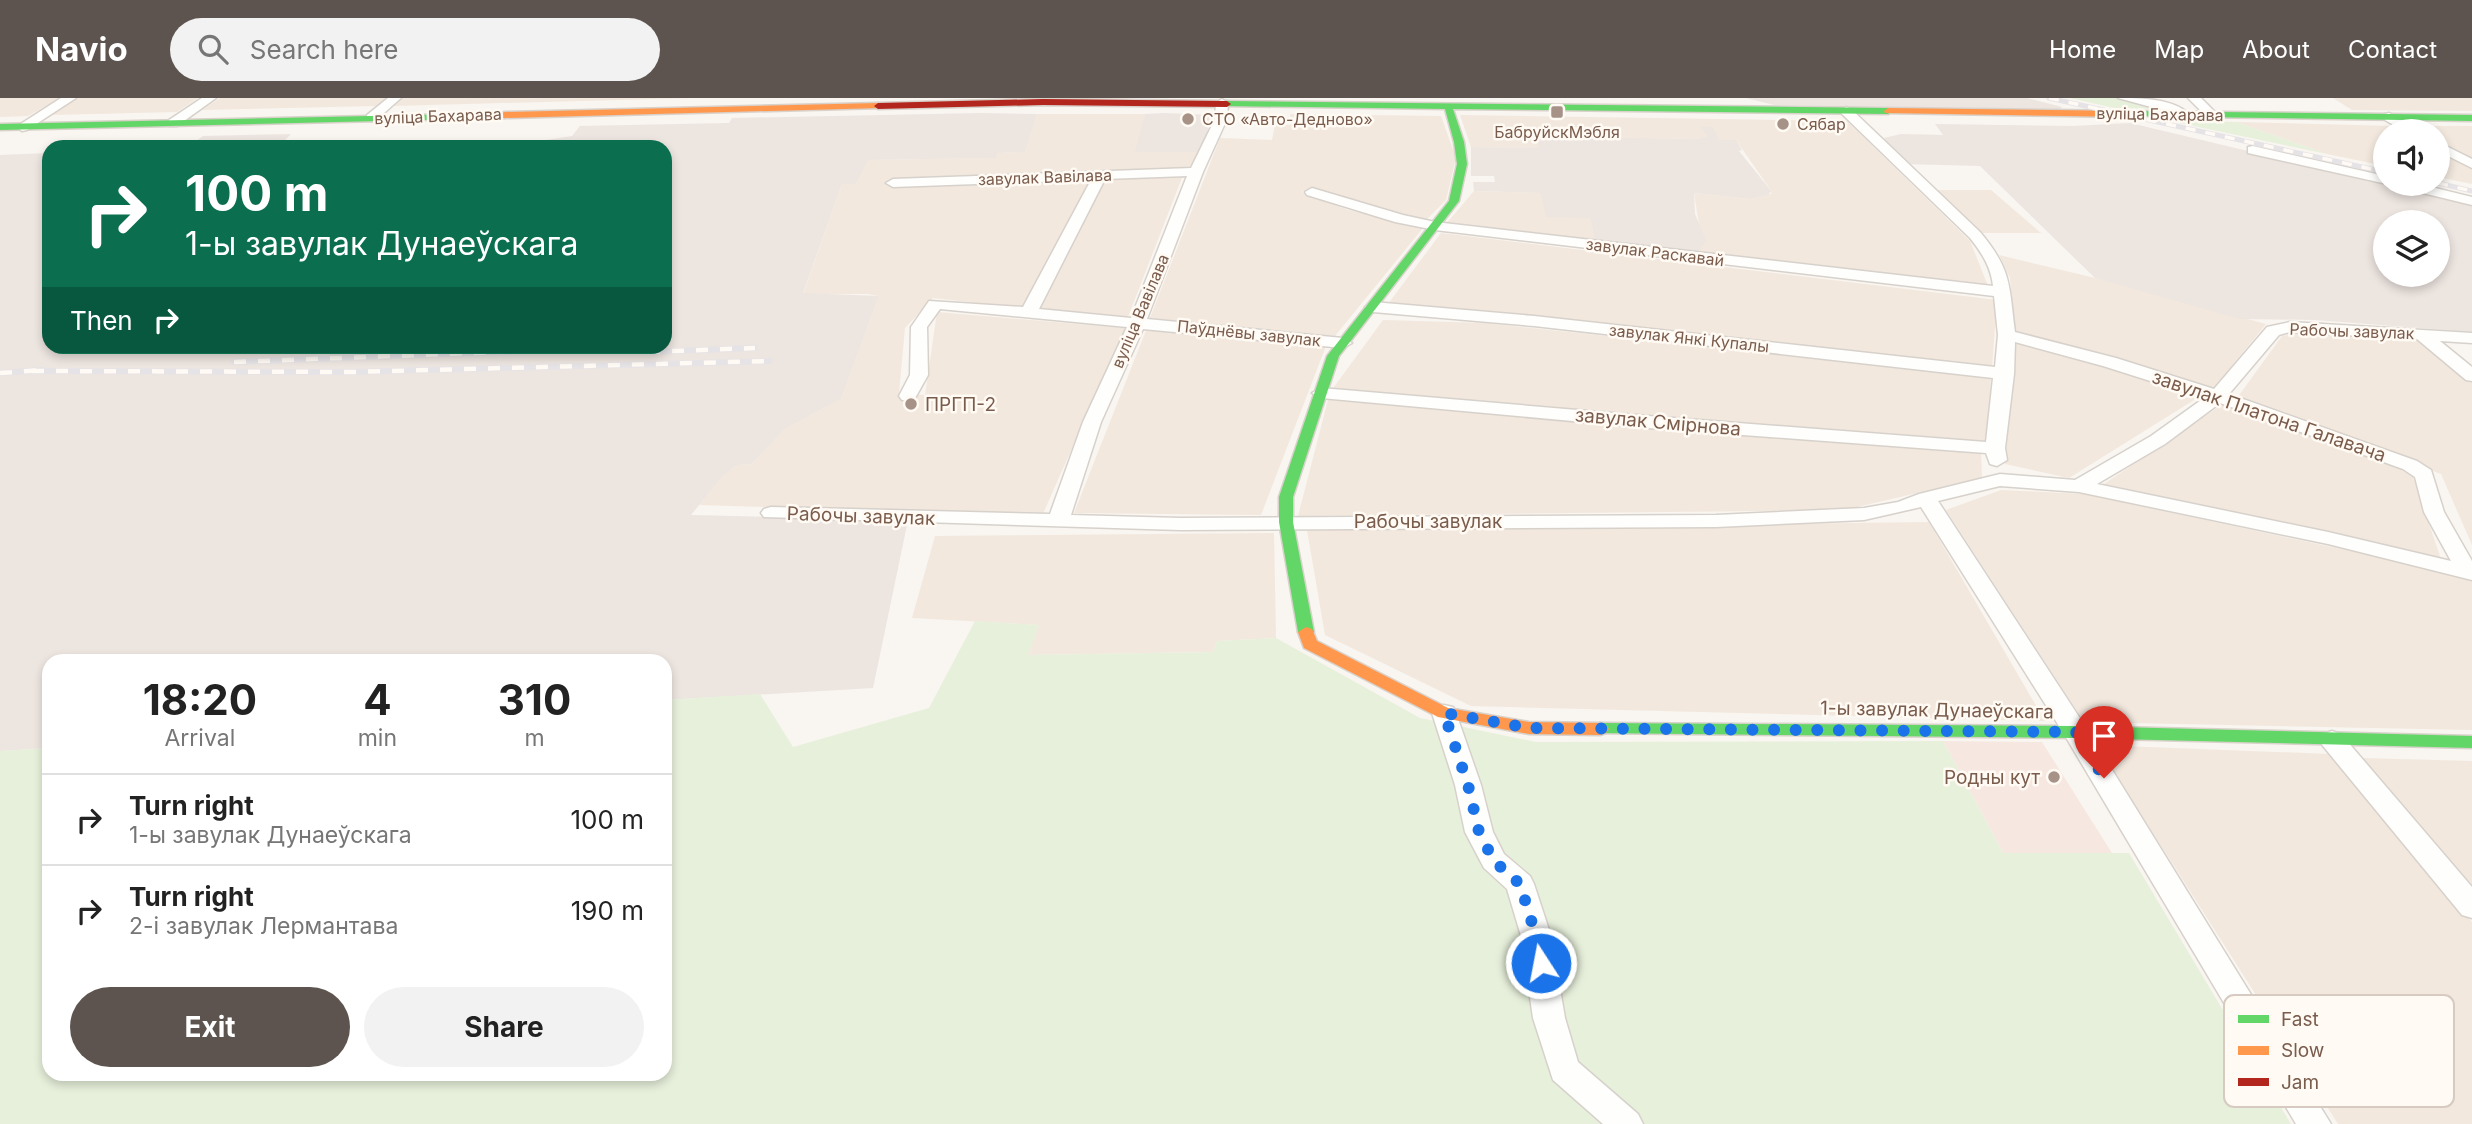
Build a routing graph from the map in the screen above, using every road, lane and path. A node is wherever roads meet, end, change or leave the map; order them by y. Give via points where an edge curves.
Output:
1 (70, 98) edge
2 (210, 98) edge
3 (395, 98) edge
4 (2124, 98) edge
5 (2194, 98) edge
6 (1044, 100) edge
7 (1222, 103) junction
8 (1448, 105) junction
9 (1846, 111) junction
10 (2184, 115) junction
11 (2212, 115) junction
12 (2389, 117) junction
13 (371, 118) junction
14 (2472, 118) edge
15 (2392, 119) edge
16 (173, 123) junction
17 (0, 127) edge
18 (22, 127) junction
19 (2253, 150) dead end
20 (2450, 153) edge
21 (2467, 162) edge
22 (1196, 172) junction
23 (1101, 174) junction
24 (2373, 177) edge
25 (893, 183) dead end
26 (1312, 192) dead end
27 (2450, 196) edge
28 (2472, 201) edge
29 (1435, 226) junction
30 (2001, 292) junction
31 (1373, 307) junction
32 (1028, 312) junction
33 (1138, 322) junction
34 (2421, 334) junction
35 (2007, 335) junction
36 (2472, 338) edge
37 (1343, 343) junction
38 (2005, 374) junction
39 (2472, 376) edge
40 (1321, 393) junction
41 (908, 396) dead end
42 (2218, 396) junction
43 (1996, 447) junction
44 (2000, 481) junction
45 (2080, 486) junction
46 (1926, 498) junction
47 (771, 513) dead end
48 (1058, 521) junction
49 (1286, 522) junction
50 (2470, 573) edge
51 (1444, 713) junction
52 (2076, 732) junction
53 (2332, 740) junction
54 (2472, 742) edge
55 (2472, 907) edge
56 (2236, 995) edge
57 (2304, 1107) edge
58 (1626, 1124) edge
59 (2314, 1124) edge

1 - 18 street
2 - 16 street
3 - 13 street
4 - 10 street
5 - 11 street
6 - 7 main road, вуліца Бахарава
6 - 13 main road, вуліца Бахарава
7 - 8 main road, вуліца Бахарава
7 - 22 street, вуліца Вавілава via 1221,119
8 - 9 main road, вуліца Бахарава
8 - 29 main road via 1462,153 1462,180 1454,201
9 - 10 main road, вуліца Бахарава
9 - 30 street via 1975,235 2000,273
10 - 11 main road, вуліца Бахарава
11 - 12 main road, вуліца Бахарава
12 - 14 main road, вуліца Бахарава
12 - 15 street, вуліца Бахарава
13 - 16 main road, вуліца Бахарава
16 - 18 main road, вуліца Бахарава
17 - 18 main road, вуліца Бахарава
19 - 24 street
20 - 21 street
22 - 23 street, завулак Вавілава
22 - 33 street, вуліца Вавілава
23 - 25 street, завулак Вавілава
23 - 32 street
26 - 29 street, завулак Раскавай
27 - 28 street
29 - 30 street, завулак Раскавай
29 - 31 main road
30 - 35 street
31 - 37 main road
31 - 38 street, завулак Янкі Купалы
32 - 33 street, Паўднёвы завулак
32 - 41 street, Паўднёвы завулак via 935,304 919,327 919,375
33 - 37 street, Паўднёвы завулак
33 - 48 street, вуліца Вавілава via 1092,422
34 - 36 street, Рабочы завулак
34 - 39 street
34 - 42 street, Рабочы завулак via 2317,327 2273,331
35 - 38 street
35 - 42 street, завулак Платона Галавача via 2067,348
37 - 40 main road
38 - 43 street
40 - 43 street, завулак Смірнова
40 - 49 main road via 1286,497
42 - 45 street, Рабочы завулак via 2158,440
42 - 50 street, завулак Платона Галавача via 2424,474 2434,512
43 - 44 street
44 - 45 street, Рабочы завулак
44 - 46 street, Рабочы завулак
45 - 50 street, Рабочы завулак
46 - 49 street, Рабочы завулак via 1903,508 1789,520
46 - 52 street
47 - 48 street, Рабочы завулак
48 - 49 street, Рабочы завулак
49 - 51 main road, 1-ы завулак Дунаеўскага via 1310,644
51 - 52 main road, 1-ы завулак Дунаеўскага via 1529,728
51 - 58 street via 1479,832 1494,861 1520,884 1536,936 1549,1018 1564,1070
52 - 53 main road, 1-ы завулак Дунаеўскага
52 - 56 street
53 - 54 main road, 1-ы завулак Дунаеўскага
53 - 55 street
57 - 59 street

